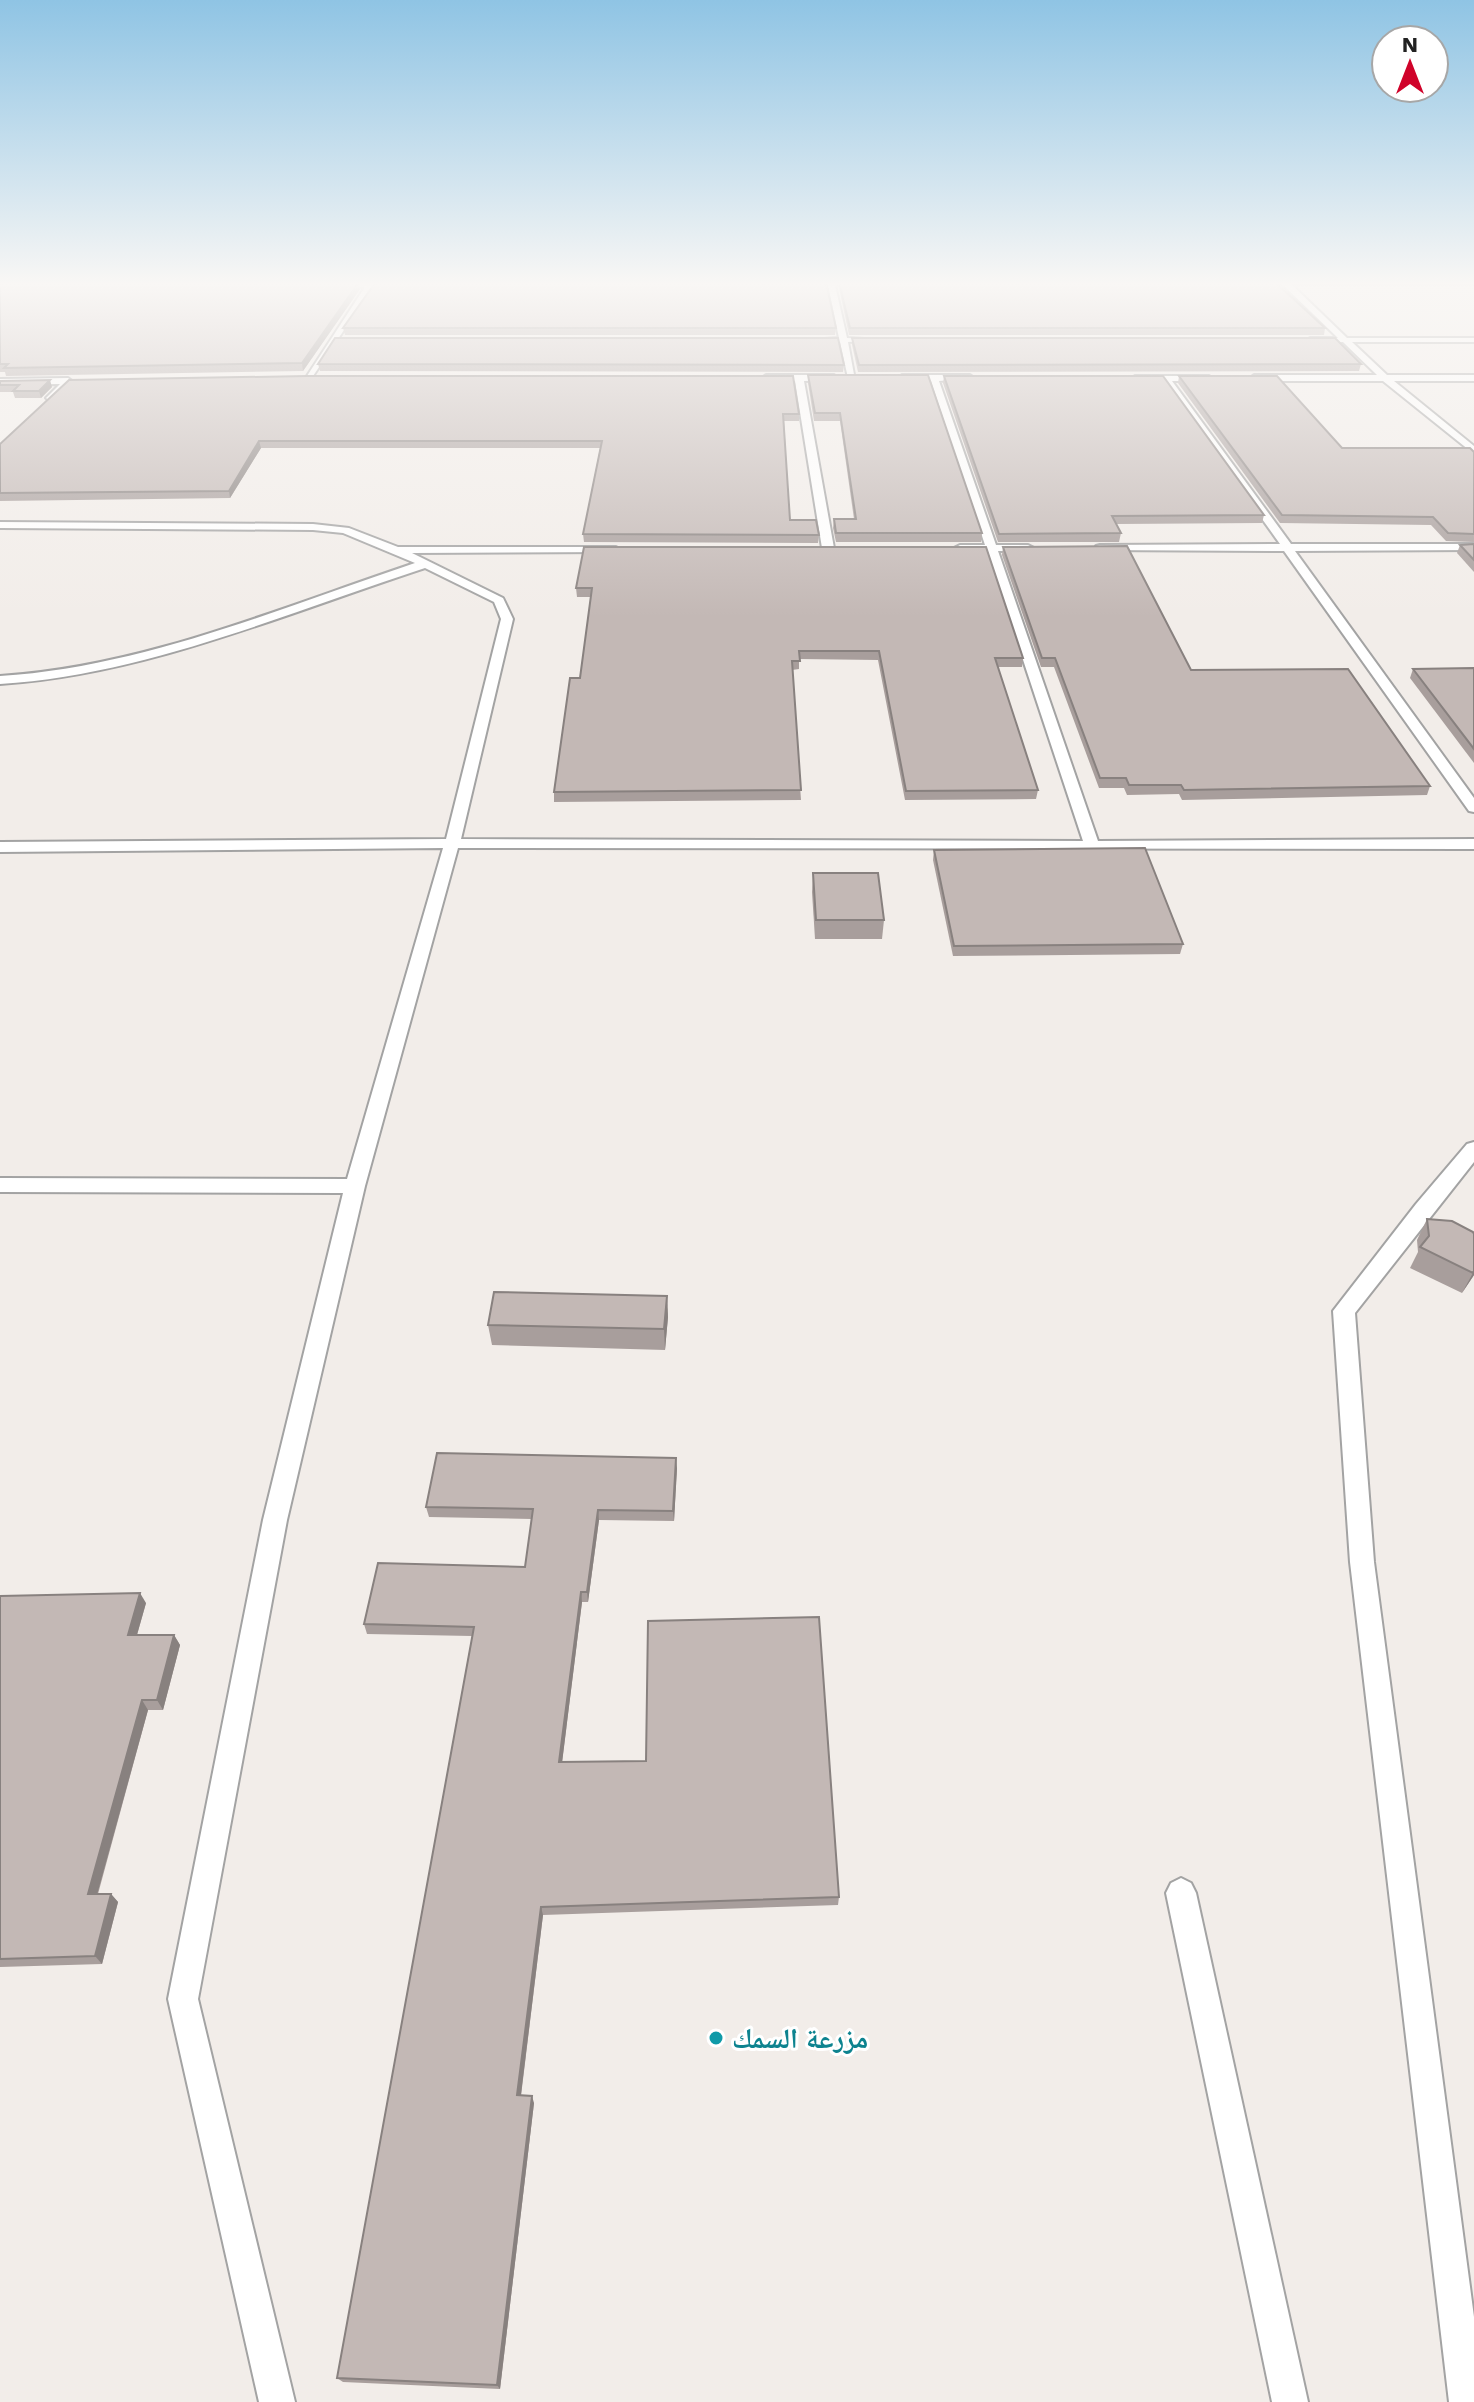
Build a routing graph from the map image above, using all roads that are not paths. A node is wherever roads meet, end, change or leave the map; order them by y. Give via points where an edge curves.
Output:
1 (55, 393) edge
2 (801, 393) edge
3 (939, 393) edge
4 (1177, 393) edge
5 (1403, 393) edge
6 (46, 402) edge
7 (1474, 451) edge
8 (0, 525) edge
9 (1474, 547) edge
10 (843, 548) edge
11 (947, 548) edge
12 (992, 548) junction
13 (1039, 548) edge
14 (1086, 548) edge
15 (1289, 548) junction
16 (630, 549) edge
17 (396, 550) junction
18 (424, 564) junction
19 (0, 680) edge
20 (1474, 808) edge
21 (452, 843) junction
22 (1474, 844) edge
23 (1092, 846) junction
24 (0, 847) edge
25 (1474, 1149) edge
26 (0, 1185) edge
27 (355, 1186) junction
28 (1181, 1893) dead end
29 (277, 2402) edge
30 (1290, 2402) edge
31 (1467, 2402) edge

1 - 6 lane
2 - 10 lane via 823,548
3 - 12 lane
4 - 15 lane
5 - 7 lane
8 - 17 lane via 313,527 345,530
9 - 15 lane
11 - 12 lane
12 - 13 lane
12 - 23 lane
14 - 15 lane
15 - 20 lane
16 - 17 lane
17 - 18 lane
18 - 19 lane via 126,663
18 - 21 lane via 499,600 507,619
21 - 23 lane
21 - 24 lane
21 - 27 lane
22 - 23 lane
25 - 31 lane via 1344,1311 1362,1562
26 - 27 lane
27 - 29 lane via 275,1520 183,1999
28 - 30 lane

